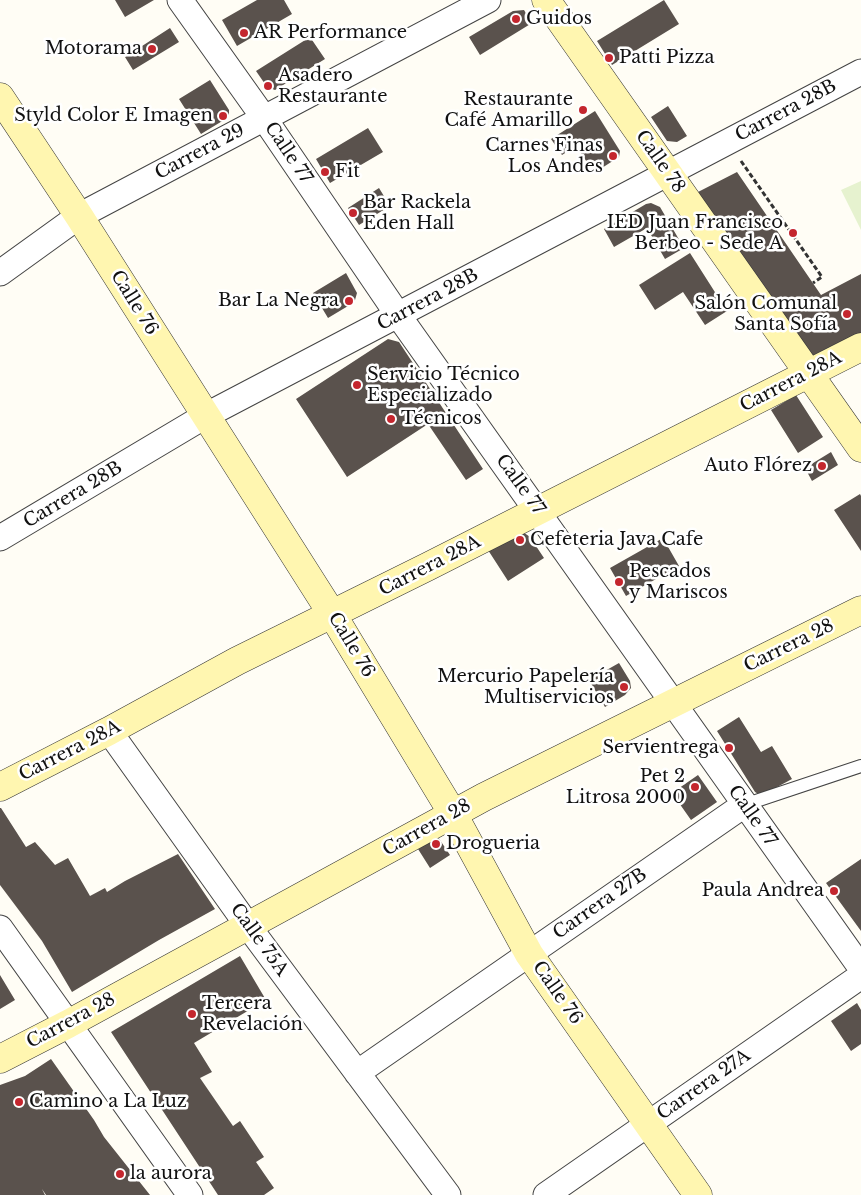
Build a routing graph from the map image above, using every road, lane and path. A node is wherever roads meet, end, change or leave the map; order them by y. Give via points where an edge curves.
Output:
1 (180, 0) edge
2 (488, 0) edge
3 (546, 0) edge
4 (861, 72) edge
5 (0, 96) edge
6 (264, 118) junction
7 (741, 161) dead end
8 (668, 173) junction
9 (79, 216) junction
10 (0, 274) edge
11 (813, 283) dead end
12 (398, 315) junction
13 (861, 347) edge
14 (809, 373) junction
15 (205, 416) junction
16 (861, 448) edge
17 (538, 511) junction
18 (0, 538) edge
19 (861, 610) edge
20 (332, 614) junction
21 (674, 703) junction
22 (109, 731) junction
23 (861, 766) edge
24 (0, 787) edge
25 (744, 805) junction
26 (453, 814) junction
27 (248, 926) junction
28 (0, 928) edge
29 (529, 954) junction
30 (861, 968) edge
31 (861, 976) edge
32 (68, 1024) junction
33 (0, 1059) edge
34 (357, 1073) junction
35 (647, 1124) junction
36 (185, 1193) edge
37 (448, 1195) edge
38 (546, 1195) edge
39 (698, 1195) edge

1 - 6 street, Calle 77
2 - 6 street, Carrera 29
3 - 8 street, Calle 78
4 - 8 street, Carrera 28B
5 - 9 street, Calle 76
6 - 9 street, Carrera 29
6 - 12 street, Calle 77
7 - 11 path via 822,277
8 - 12 street, Carrera 28B
8 - 14 street, Calle 78
9 - 10 street, Carrera 29
9 - 15 street, Calle 76
12 - 15 street, Carrera 28B
12 - 17 street, Calle 77
13 - 14 street, Carrera 28A
14 - 16 street, Calle 78
14 - 17 street, Carrera 28A
15 - 18 street, Carrera 28B
15 - 20 street, Calle 76
17 - 20 street, Carrera 28A
17 - 21 street, Calle 77
19 - 21 street, Carrera 28
20 - 22 street, Carrera 28A via 237,661
20 - 26 street, Calle 76
21 - 25 street, Calle 77
21 - 26 street, Carrera 28
22 - 24 street, Carrera 28A
22 - 27 street, Calle 75A
23 - 25 lane
25 - 29 street, Carrera 27B
25 - 30 street, Calle 77
26 - 27 street, Carrera 28
26 - 29 street, Calle 76
27 - 32 street, Carrera 28
27 - 34 street, Calle 75A
28 - 32 street
29 - 34 street, Carrera 27B
29 - 35 street, Calle 76
31 - 35 street, Carrera 27A
32 - 33 street, Carrera 28
32 - 36 street
34 - 37 street, Calle 75A
35 - 38 street, Carrera 27A
35 - 39 street, Calle 76

